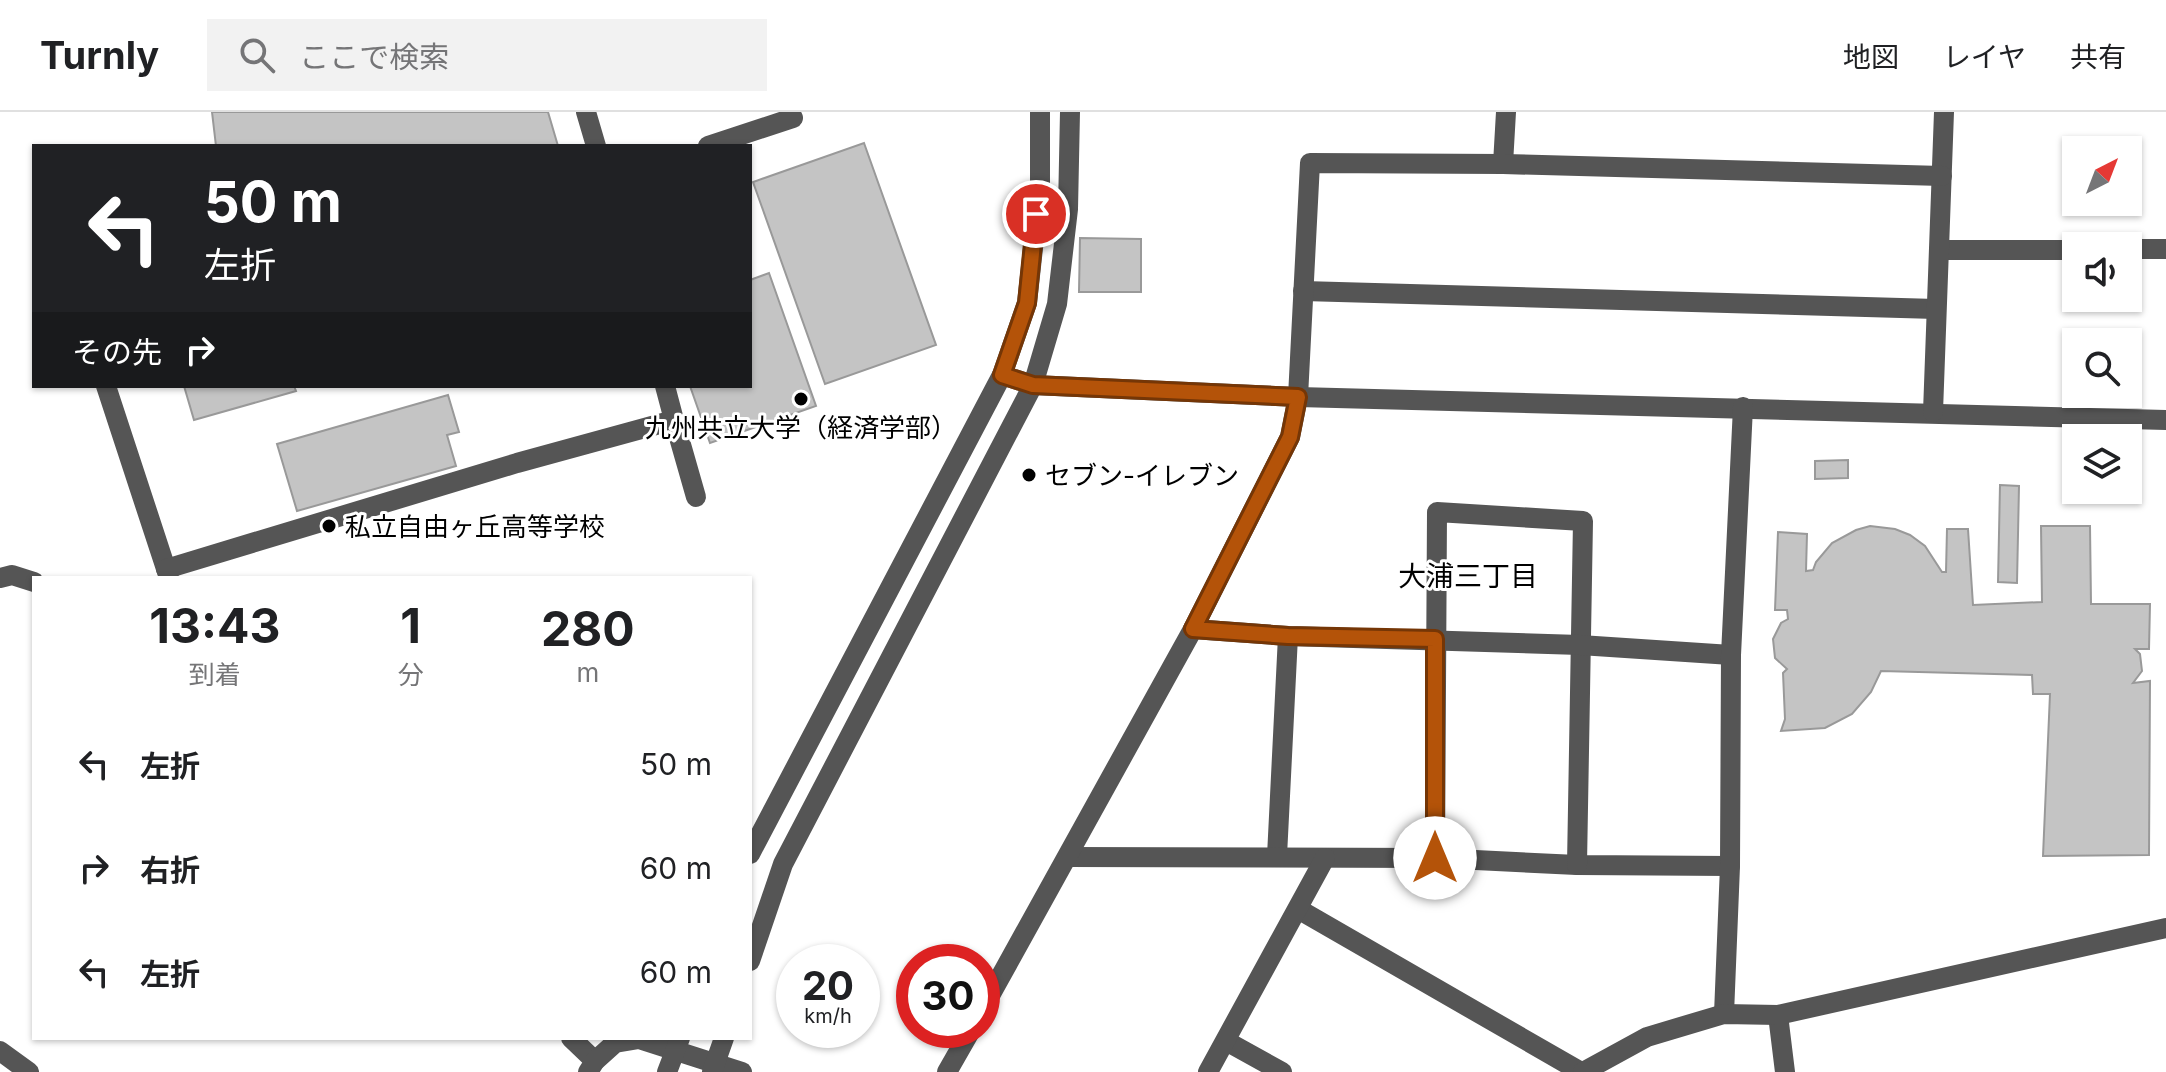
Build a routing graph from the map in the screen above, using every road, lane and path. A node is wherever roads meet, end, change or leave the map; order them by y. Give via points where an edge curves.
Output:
1 (586, 112) edge
2 (790, 112) edge
3 (1040, 112) edge
4 (1070, 112) edge
5 (1506, 112) edge
6 (1944, 112) edge
7 (595, 144) edge
8 (714, 144) edge
9 (1503, 164) junction
10 (1942, 176) junction
11 (2142, 249) edge
12 (2166, 249) edge
13 (1939, 250) junction
14 (2062, 250) edge
15 (1303, 291) junction
16 (1936, 309) junction
17 (1002, 375) junction
18 (1033, 385) junction
19 (107, 388) edge
20 (666, 388) edge
21 (1298, 397) junction
22 (1743, 407) junction
23 (1933, 412) junction
24 (674, 420) junction
25 (2166, 420) edge
26 (696, 497) dead end
27 (168, 574) edge
28 (0, 578) edge
29 (32, 581) edge
30 (1193, 629) junction
31 (1288, 636) junction
32 (1435, 639) junction
33 (1580, 645) junction
34 (1731, 655) junction
35 (752, 850) edge
36 (1277, 856) junction
37 (1068, 857) junction
38 (1325, 858) junction
39 (1435, 858) junction
40 (1577, 865) junction
41 (1730, 866) junction
42 (1298, 909) junction
43 (2166, 928) edge
44 (752, 955) edge
45 (1000, 978) edge
46 (1724, 1014) junction
47 (1778, 1015) junction
48 (572, 1040) edge
49 (633, 1040) edge
50 (647, 1040) edge
51 (723, 1040) edge
52 (1226, 1041) junction
53 (677, 1044) edge
54 (961, 1048) edge
55 (0, 1051) edge
56 (592, 1067) edge
57 (714, 1067) edge
58 (29, 1072) edge
59 (667, 1072) edge
60 (742, 1072) edge
61 (947, 1072) edge
62 (1208, 1072) edge
63 (1282, 1072) edge
64 (1582, 1072) edge
65 (1785, 1072) edge

1 - 7 street
2 - 8 street via 793,118
3 - 17 street via 1040,184 1027,303
4 - 18 street via 1068,209 1057,304
5 - 9 street
6 - 10 street
9 - 10 street
9 - 15 street via 1310,163
10 - 13 street
11 - 12 street
13 - 14 street
13 - 16 street
15 - 16 street
15 - 21 street
16 - 23 street
17 - 18 street
17 - 35 street
18 - 21 street
18 - 44 street via 783,864
19 - 27 street
20 - 24 street
21 - 22 street
21 - 30 street via 1290,437
22 - 23 street
22 - 34 street
23 - 25 street
24 - 26 street
24 - 27 street via 517,463
28 - 29 street via 12,575
30 - 31 street
30 - 37 street
31 - 32 street
31 - 36 street
32 - 33 street
32 - 33 street via 1437,512 1583,521
32 - 39 street
33 - 34 street
33 - 40 street
34 - 41 street
36 - 37 street
36 - 38 street
37 - 45 street
38 - 39 street
38 - 42 street
39 - 40 street
40 - 41 street
41 - 46 street
42 - 52 street
42 - 64 street
43 - 47 street
46 - 47 street
46 - 64 street via 1647,1037
47 - 65 street
48 - 56 street
49 - 56 street via 615,1043
50 - 53 street
51 - 57 street
52 - 62 street
52 - 63 street
53 - 57 street
53 - 59 street
54 - 61 street
55 - 58 street
57 - 60 street

